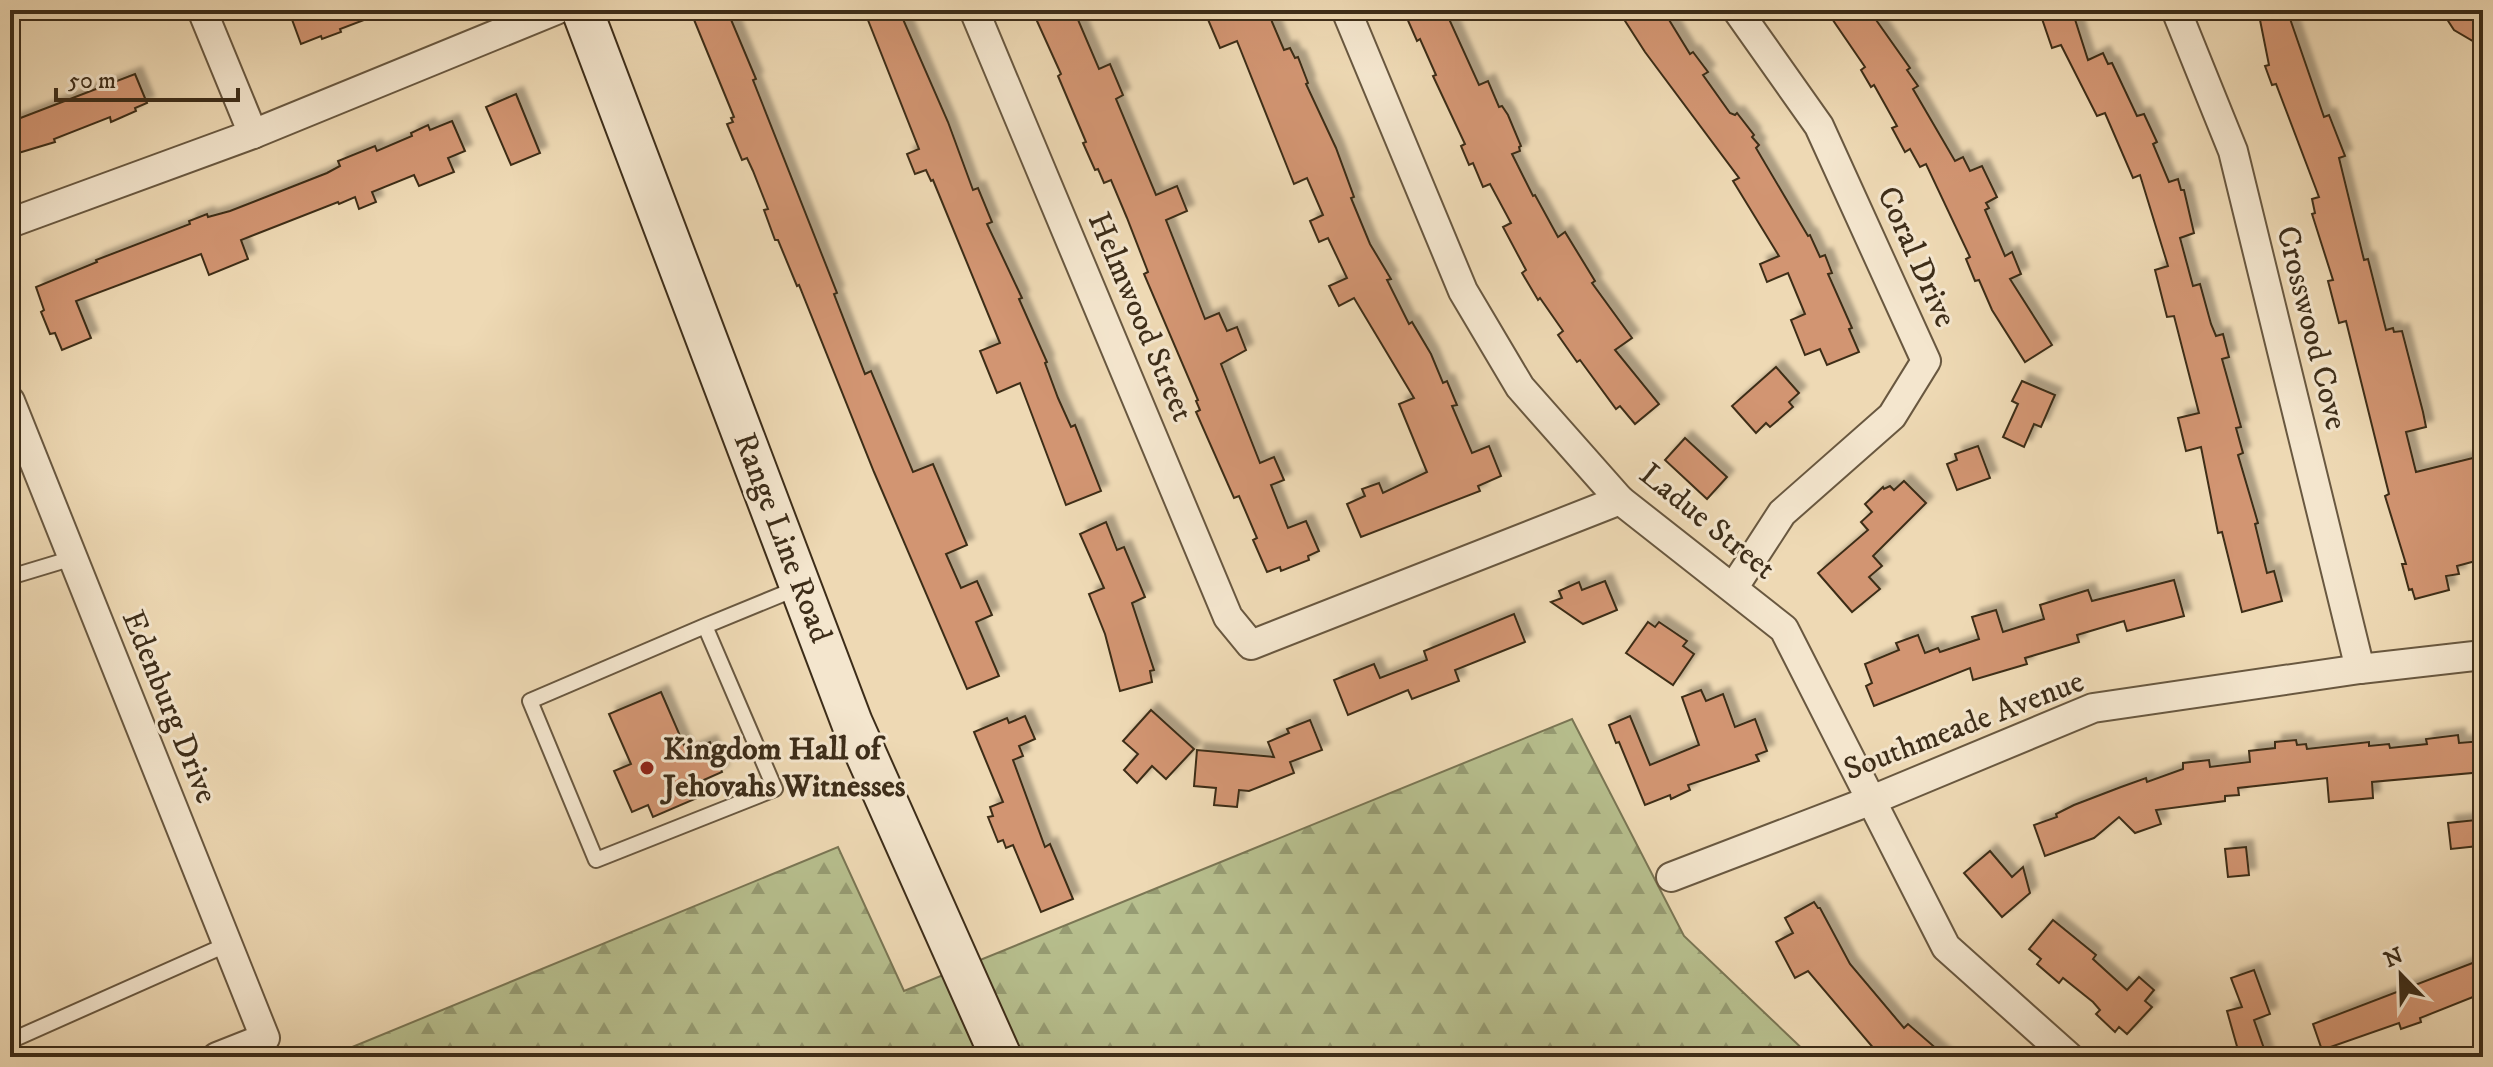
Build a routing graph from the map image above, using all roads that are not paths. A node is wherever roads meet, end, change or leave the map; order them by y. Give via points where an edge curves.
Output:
1 (202, 10) edge
2 (556, 10) edge
3 (582, 10) edge
4 (974, 10) edge
5 (1346, 10) edge
6 (1737, 10) edge
7 (2176, 10) edge
8 (253, 134) junction
9 (10, 223) edge
10 (10, 401) edge
11 (1620, 500) junction
12 (73, 558) junction
13 (10, 577) edge
14 (800, 587) junction
15 (1734, 587) junction
16 (705, 626) junction
17 (2483, 655) edge
18 (2360, 669) junction
19 (1872, 800) junction
20 (1671, 877) dead end
21 (228, 944) junction
22 (10, 1041) edge
23 (217, 1057) edge
24 (1001, 1057) edge
25 (2069, 1057) edge

1 - 8 street
2 - 8 street
3 - 14 main road, Range Line Road
4 - 11 street, Helmwood Street via 1228,617 1251,645
5 - 11 street, Ladue Street via 1463,291 1520,387
6 - 15 street, Coral Drive via 1819,126 1926,361 1892,416 1782,513
7 - 18 street, Crosswood Cove via 2233,151
8 - 9 street
10 - 12 street, Edenburg Drive
11 - 15 street, Ladue Street
12 - 13 lane
12 - 21 street, Edenburg Drive
14 - 16 lane
14 - 24 main road, Range Line Road via 852,723
15 - 19 street, Ladue Street via 1784,629
16 - 16 lane via 530,701 596,860 775,789
17 - 18 street, Southmeade Avenue
18 - 19 street, Southmeade Avenue via 2093,708
19 - 20 street, Southmeade Avenue
19 - 25 street, Ladue Street via 1946,947
21 - 22 lane
21 - 23 street, Edenburg Drive via 265,1038

